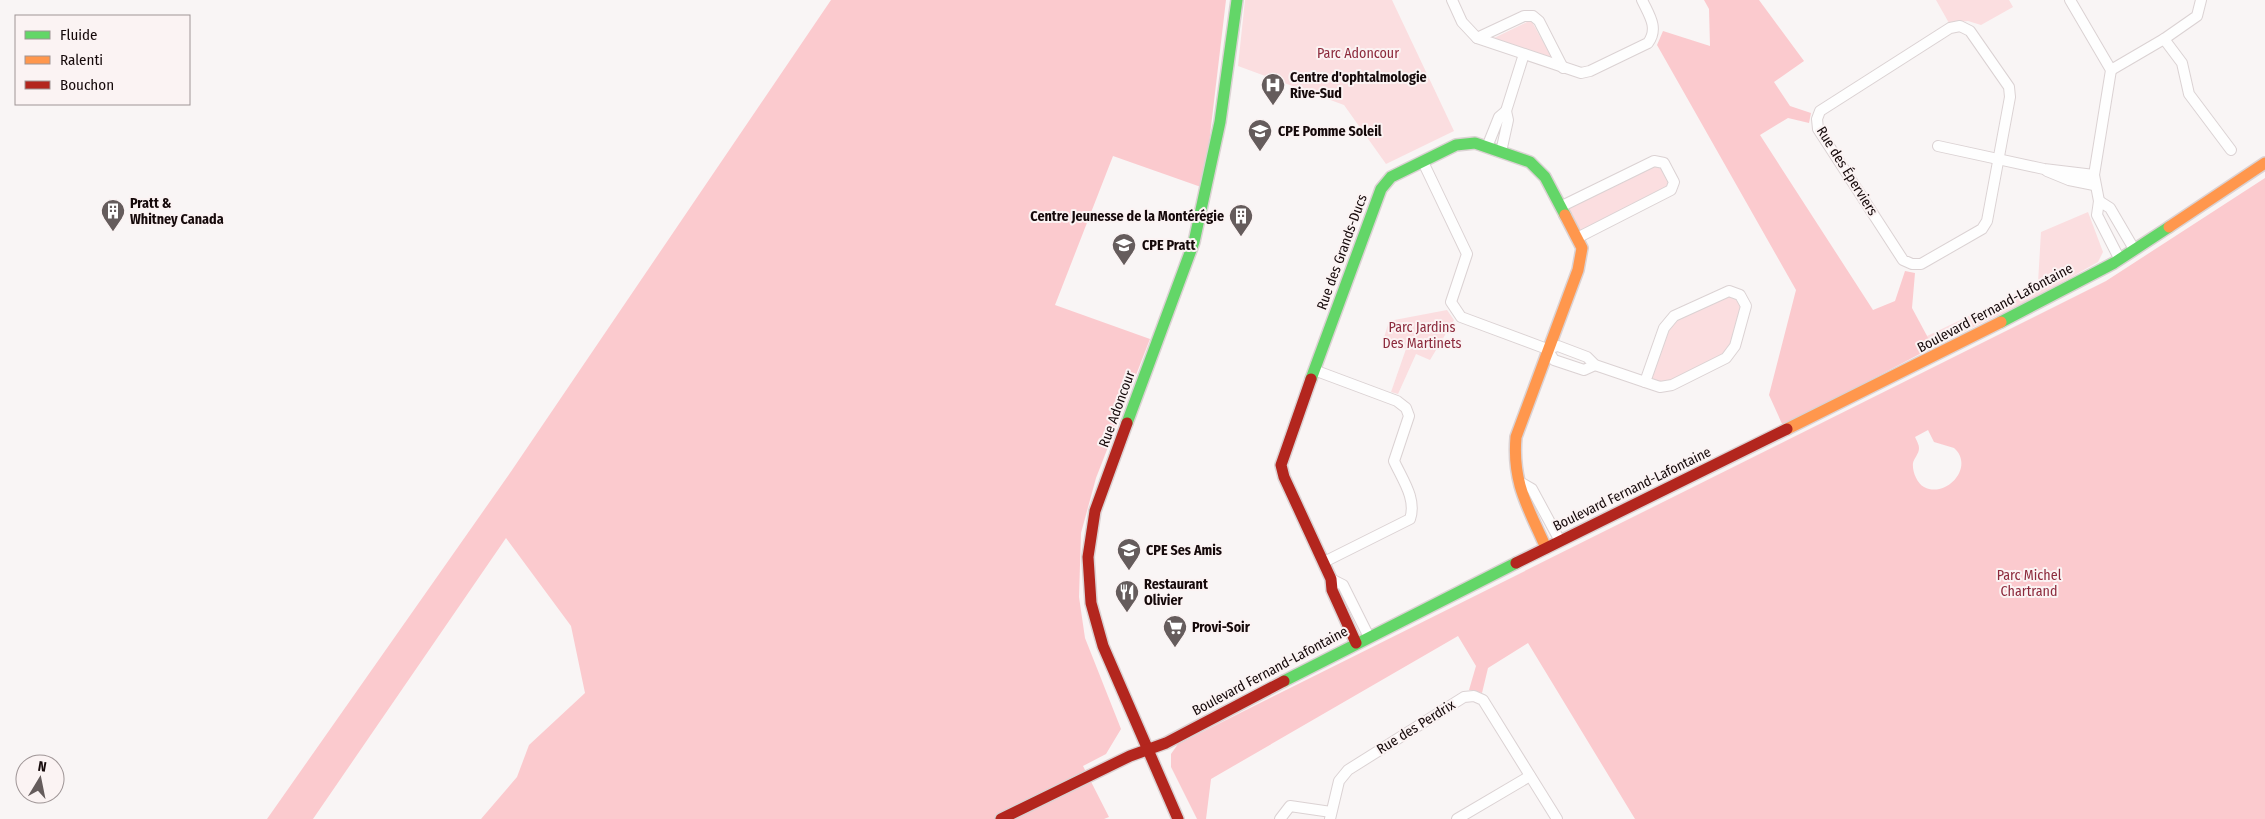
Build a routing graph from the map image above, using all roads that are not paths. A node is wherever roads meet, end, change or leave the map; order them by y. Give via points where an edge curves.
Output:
1 (1237, 0) edge
2 (1452, 0) edge
3 (1642, 0) edge
4 (2070, 0) edge
5 (2201, 0) edge
6 (1477, 38) junction
7 (2164, 39) junction
8 (1524, 54) junction
9 (1563, 68) junction
10 (2111, 70) junction
11 (1506, 111) junction
12 (1938, 146) dead end
13 (1487, 147) junction
14 (2231, 150) dead end
15 (1502, 152) junction
16 (1998, 159) junction
17 (1423, 162) junction
18 (2265, 163) edge
19 (2094, 180) junction
20 (2099, 201) junction
21 (1562, 206) junction
22 (1578, 238) junction
23 (2134, 249) junction
24 (2119, 258) junction
25 (1547, 349) junction
26 (1314, 370) junction
27 (1644, 382) junction
28 (1520, 482) junction
29 (1560, 541) junction
30 (1546, 548) junction
31 (1324, 562) junction
32 (1331, 579) junction
33 (1369, 637) junction
34 (1356, 643) junction
35 (1147, 749) junction
36 (1530, 776) junction
37 (1331, 816) edge
38 (1000, 819) edge
39 (1178, 819) edge
40 (1280, 819) edge
41 (1457, 819) edge
42 (1557, 819) edge

1 - 35 street, Rue Adoncour via 1205,201 1194,242 1095,512 1088,558 1091,603 1103,646
2 - 6 street via 1462,22
3 - 9 street via 1654,26 1654,36 1648,43 1590,71 1581,73
4 - 10 street
5 - 7 street via 2197,16
6 - 8 street
6 - 9 street via 1524,16 1533,16 1540,21
7 - 10 street
7 - 14 street via 2182,63 2189,94
8 - 9 street
8 - 11 street
10 - 19 street
11 - 13 street via 1499,117
11 - 15 street via 1508,120
12 - 16 street
13 - 15 street, Rue des Grands-Ducs
13 - 17 street, Rue des Grands-Ducs via 1475,143 1456,145
15 - 21 street, Rue des Grands-Ducs via 1530,162
16 - 16 street, Rue des Éperviers via 2009,87 1970,31 1960,26 1950,28 1820,111 1816,119 1818,129 1903,260 1912,264 1921,264 1982,228 1987,221
16 - 19 street
17 - 25 street via 1467,254 1451,302 1461,318
17 - 26 street, Rue des Grands-Ducs via 1391,177 1381,189
18 - 23 street, Boulevard Fernand-Lafontaine
19 - 20 street
20 - 23 street via 2110,208
20 - 24 street via 2096,215
21 - 22 street, Rue des Grands-Ducs
21 - 22 street via 1654,162 1664,163 1674,182 1671,190
22 - 25 street, Rue des Grands-Ducs via 1582,248 1578,270
23 - 24 street, Boulevard Fernand-Lafontaine
24 - 29 street, Boulevard Fernand-Lafontaine via 1942,353
25 - 27 street via 1554,360 1584,370 1595,365
25 - 28 street, Rue des Grands-Ducs via 1516,437 1514,462
26 - 31 street, Rue des Grands-Ducs via 1281,464 1284,478
26 - 31 street via 1397,401 1406,408 1409,416 1394,461 1412,500 1410,519
27 - 27 street via 1660,387 1672,385 1726,358 1735,346 1746,306 1740,295 1729,291 1674,316 1664,328
28 - 29 street via 1532,489
28 - 30 street, Rue des Grands-Ducs via 1521,492
29 - 30 street, Boulevard Fernand-Lafontaine
30 - 33 street, Boulevard Fernand-Lafontaine
31 - 32 street, Rue des Grands-Ducs
32 - 33 street, Rue des Grands-Ducs via 1342,585
32 - 34 street, Rue des Grands-Ducs via 1332,590
33 - 34 street, Boulevard Fernand-Lafontaine
34 - 35 street, Boulevard Fernand-Lafontaine via 1166,743
35 - 38 street, Boulevard Fernand-Lafontaine
35 - 39 street, Rue Adoncour
36 - 37 street, Rue des Perdrix via 1483,700 1474,696 1464,697 1348,770 1340,781
36 - 41 street
36 - 42 street, Rue des Perdrix
37 - 40 street, Rue des Perdrix via 1290,806

